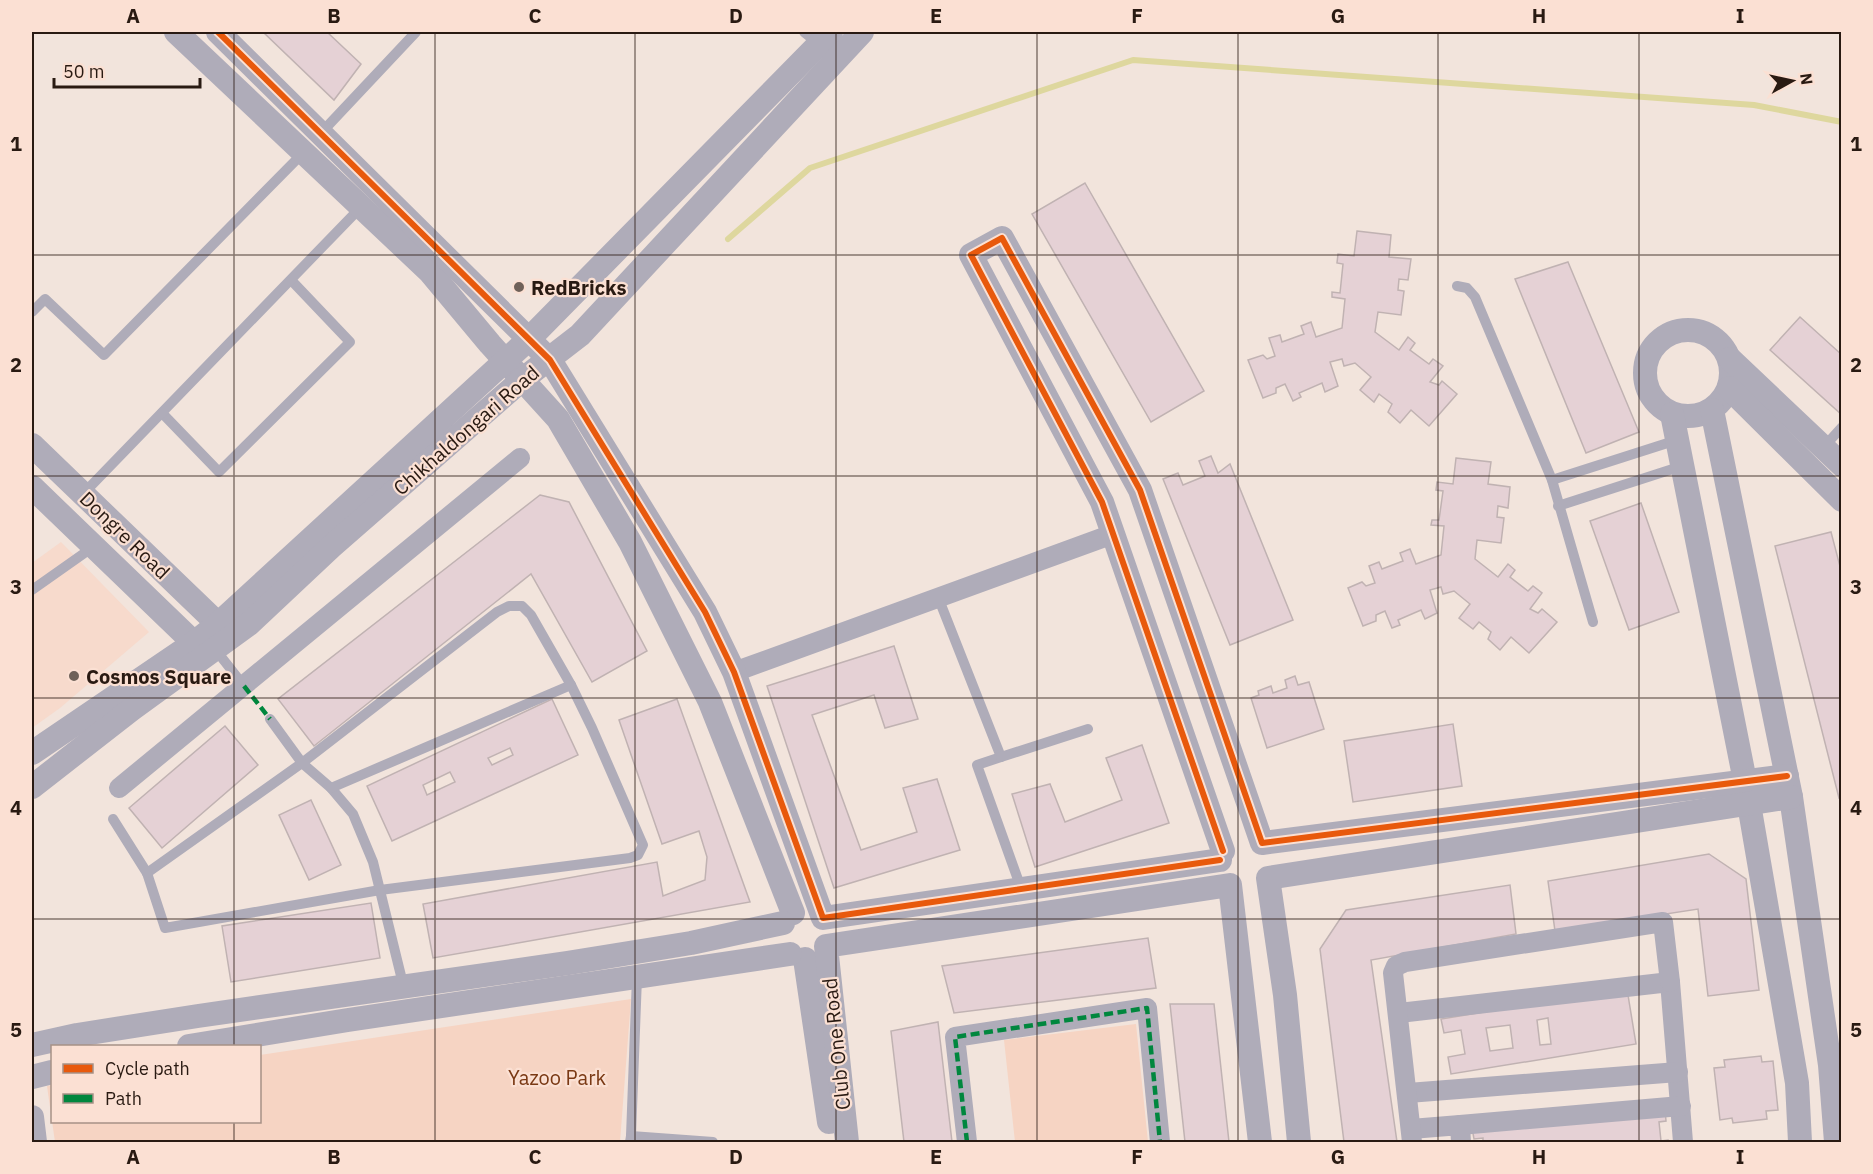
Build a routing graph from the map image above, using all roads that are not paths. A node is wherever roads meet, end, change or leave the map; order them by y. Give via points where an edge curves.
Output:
1 (176, 32) edge
2 (218, 32) edge
3 (416, 32) edge
4 (862, 32) edge
5 (818, 36) edge
6 (321, 133) junction
7 (303, 153) junction
8 (361, 207) junction
9 (291, 280) junction
10 (1457, 286) dead end
11 (32, 312) edge
12 (529, 339) junction
13 (1730, 359) junction
14 (505, 360) junction
15 (550, 360) junction
16 (523, 379) junction
17 (1729, 388) junction
18 (1712, 410) junction
19 (162, 413) junction
20 (1672, 414) junction
21 (1842, 427) edge
22 (1677, 440) junction
23 (32, 446) edge
24 (1823, 448) junction
25 (520, 458) dead end
26 (1842, 465) edge
27 (1683, 466) junction
28 (1552, 480) junction
29 (32, 487) edge
30 (83, 494) junction
31 (1842, 500) edge
32 (1558, 506) junction
33 (1113, 534) junction
34 (93, 547) junction
35 (32, 590) edge
36 (938, 597) junction
37 (1593, 622) dead end
38 (218, 624) junction
39 (205, 646) junction
40 (734, 672) junction
41 (571, 685) junction
42 (244, 686) junction
43 (270, 719) dead end
44 (1088, 729) dead end
45 (32, 753) edge
46 (1001, 757) junction
47 (302, 763) junction
48 (32, 787) edge
49 (1789, 787) junction
50 (119, 788) dead end
51 (332, 788) junction
52 (1747, 793) junction
53 (113, 819) dead end
54 (1262, 843) junction
55 (1221, 856) junction
56 (147, 873) junction
57 (1268, 878) junction
58 (1230, 885) junction
59 (1021, 888) junction
60 (380, 890) junction
61 (788, 918) junction
62 (822, 918) junction
63 (826, 946) junction
64 (798, 956) junction
65 (638, 977) junction
66 (1670, 982) junction
67 (404, 986) junction
68 (410, 1011) junction
69 (1399, 1013) junction
70 (32, 1045) edge
71 (201, 1045) edge
72 (1835, 1071) edge
73 (51, 1072) edge
74 (1678, 1072) junction
75 (32, 1077) edge
76 (1797, 1083) junction
77 (1408, 1093) junction
78 (1681, 1106) junction
79 (32, 1117) edge
80 (1461, 1134) edge
81 (1412, 1136) edge
82 (631, 1139) edge
83 (35, 1143) edge
84 (713, 1143) edge
85 (831, 1143) edge
86 (847, 1143) edge
87 (967, 1143) edge
88 (1160, 1143) edge
89 (1260, 1143) edge
90 (1299, 1143) edge
91 (1683, 1143) edge
92 (1800, 1143) edge
93 (1836, 1143) edge

1 - 7 street, Club One Road
2 - 6 street, Club One Road
3 - 6 lane
4 - 15 street, Chikhaldongari Road via 580,335
5 - 12 street, Chikhaldongari Road
6 - 12 street, Club One Road
7 - 8 street, Club One Road
7 - 11 lane via 104,355 45,299
8 - 9 lane
8 - 14 street, Club One Road via 430,272
9 - 19 lane
9 - 19 lane via 350,342 219,472
10 - 28 lane via 1467,288 1475,297
12 - 14 street, Chikhaldongari Road
12 - 15 street, Club One Road
13 - 17 street
13 - 20 street via 1711,336 1697,330 1682,329 1656,344 1648,355 1646,383 1651,396
13 - 24 street
14 - 16 street, Club One Road
14 - 38 street, Chikhaldongari Road
15 - 16 street, Chikhaldongari Road
15 - 40 street, Club One Road via 705,612
16 - 39 street, Chikhaldongari Road via 249,624
16 - 61 street, Club One Road via 558,419 630,542 710,702
17 - 18 street
17 - 31 street
18 - 20 street via 1699,416
18 - 49 street
19 - 30 lane
20 - 22 street
21 - 24 lane
22 - 27 street
22 - 28 lane
23 - 30 street, Dongre Road
24 - 26 street
25 - 42 street
27 - 32 lane
27 - 52 street
28 - 32 lane
29 - 34 street, Dongre Road
30 - 38 street, Dongre Road
32 - 37 lane
33 - 36 street
33 - 54 street via 1102,502 971,255 1002,238 1140,490
33 - 55 street
34 - 35 lane
34 - 39 street, Dongre Road
36 - 40 street
36 - 46 lane
38 - 39 street, Chikhaldongari Road
39 - 42 lane
39 - 45 street, Chikhaldongari Road
39 - 48 street, Chikhaldongari Road
40 - 62 street, Club One Road
41 - 47 lane via 531,615 522,606 509,606
41 - 51 lane
41 - 60 lane via 643,845 638,855
42 - 50 street
43 - 47 lane
44 - 46 lane
46 - 59 lane via 977,765
47 - 51 lane
47 - 56 lane
49 - 52 street
49 - 72 street
51 - 60 lane via 353,814
52 - 54 street
52 - 57 street
52 - 76 street
53 - 56 lane
54 - 55 street via 1240,838 1227,845
54 - 57 street via 1271,856
55 - 58 street via 1220,869
55 - 59 street
56 - 60 lane via 165,928
57 - 58 street via 1254,888
57 - 90 street via 1285,994
58 - 63 street
58 - 89 street
59 - 62 street
60 - 67 lane
61 - 62 street via 806,910
61 - 64 street, Club One Road via 780,931 781,940 784,948
61 - 67 street via 692,943
62 - 63 street, Club One Road via 829,932
63 - 64 street, Club One Road via 820,953
63 - 86 street, Club One Road
64 - 65 street
64 - 85 street, Club One Road
65 - 68 street
65 - 82 lane
66 - 69 street
66 - 69 street via 1662,922 1405,962 1396,966 1393,973
66 - 74 street
67 - 68 lane
67 - 70 street
68 - 71 street
69 - 77 street
72 - 76 street
72 - 93 street
73 - 75 street
74 - 77 street
74 - 78 street
76 - 92 street
77 - 81 street
78 - 80 street
78 - 91 street
79 - 83 street
80 - 81 street
82 - 84 lane
87 - 88 street via 955,1037 1148,1008

